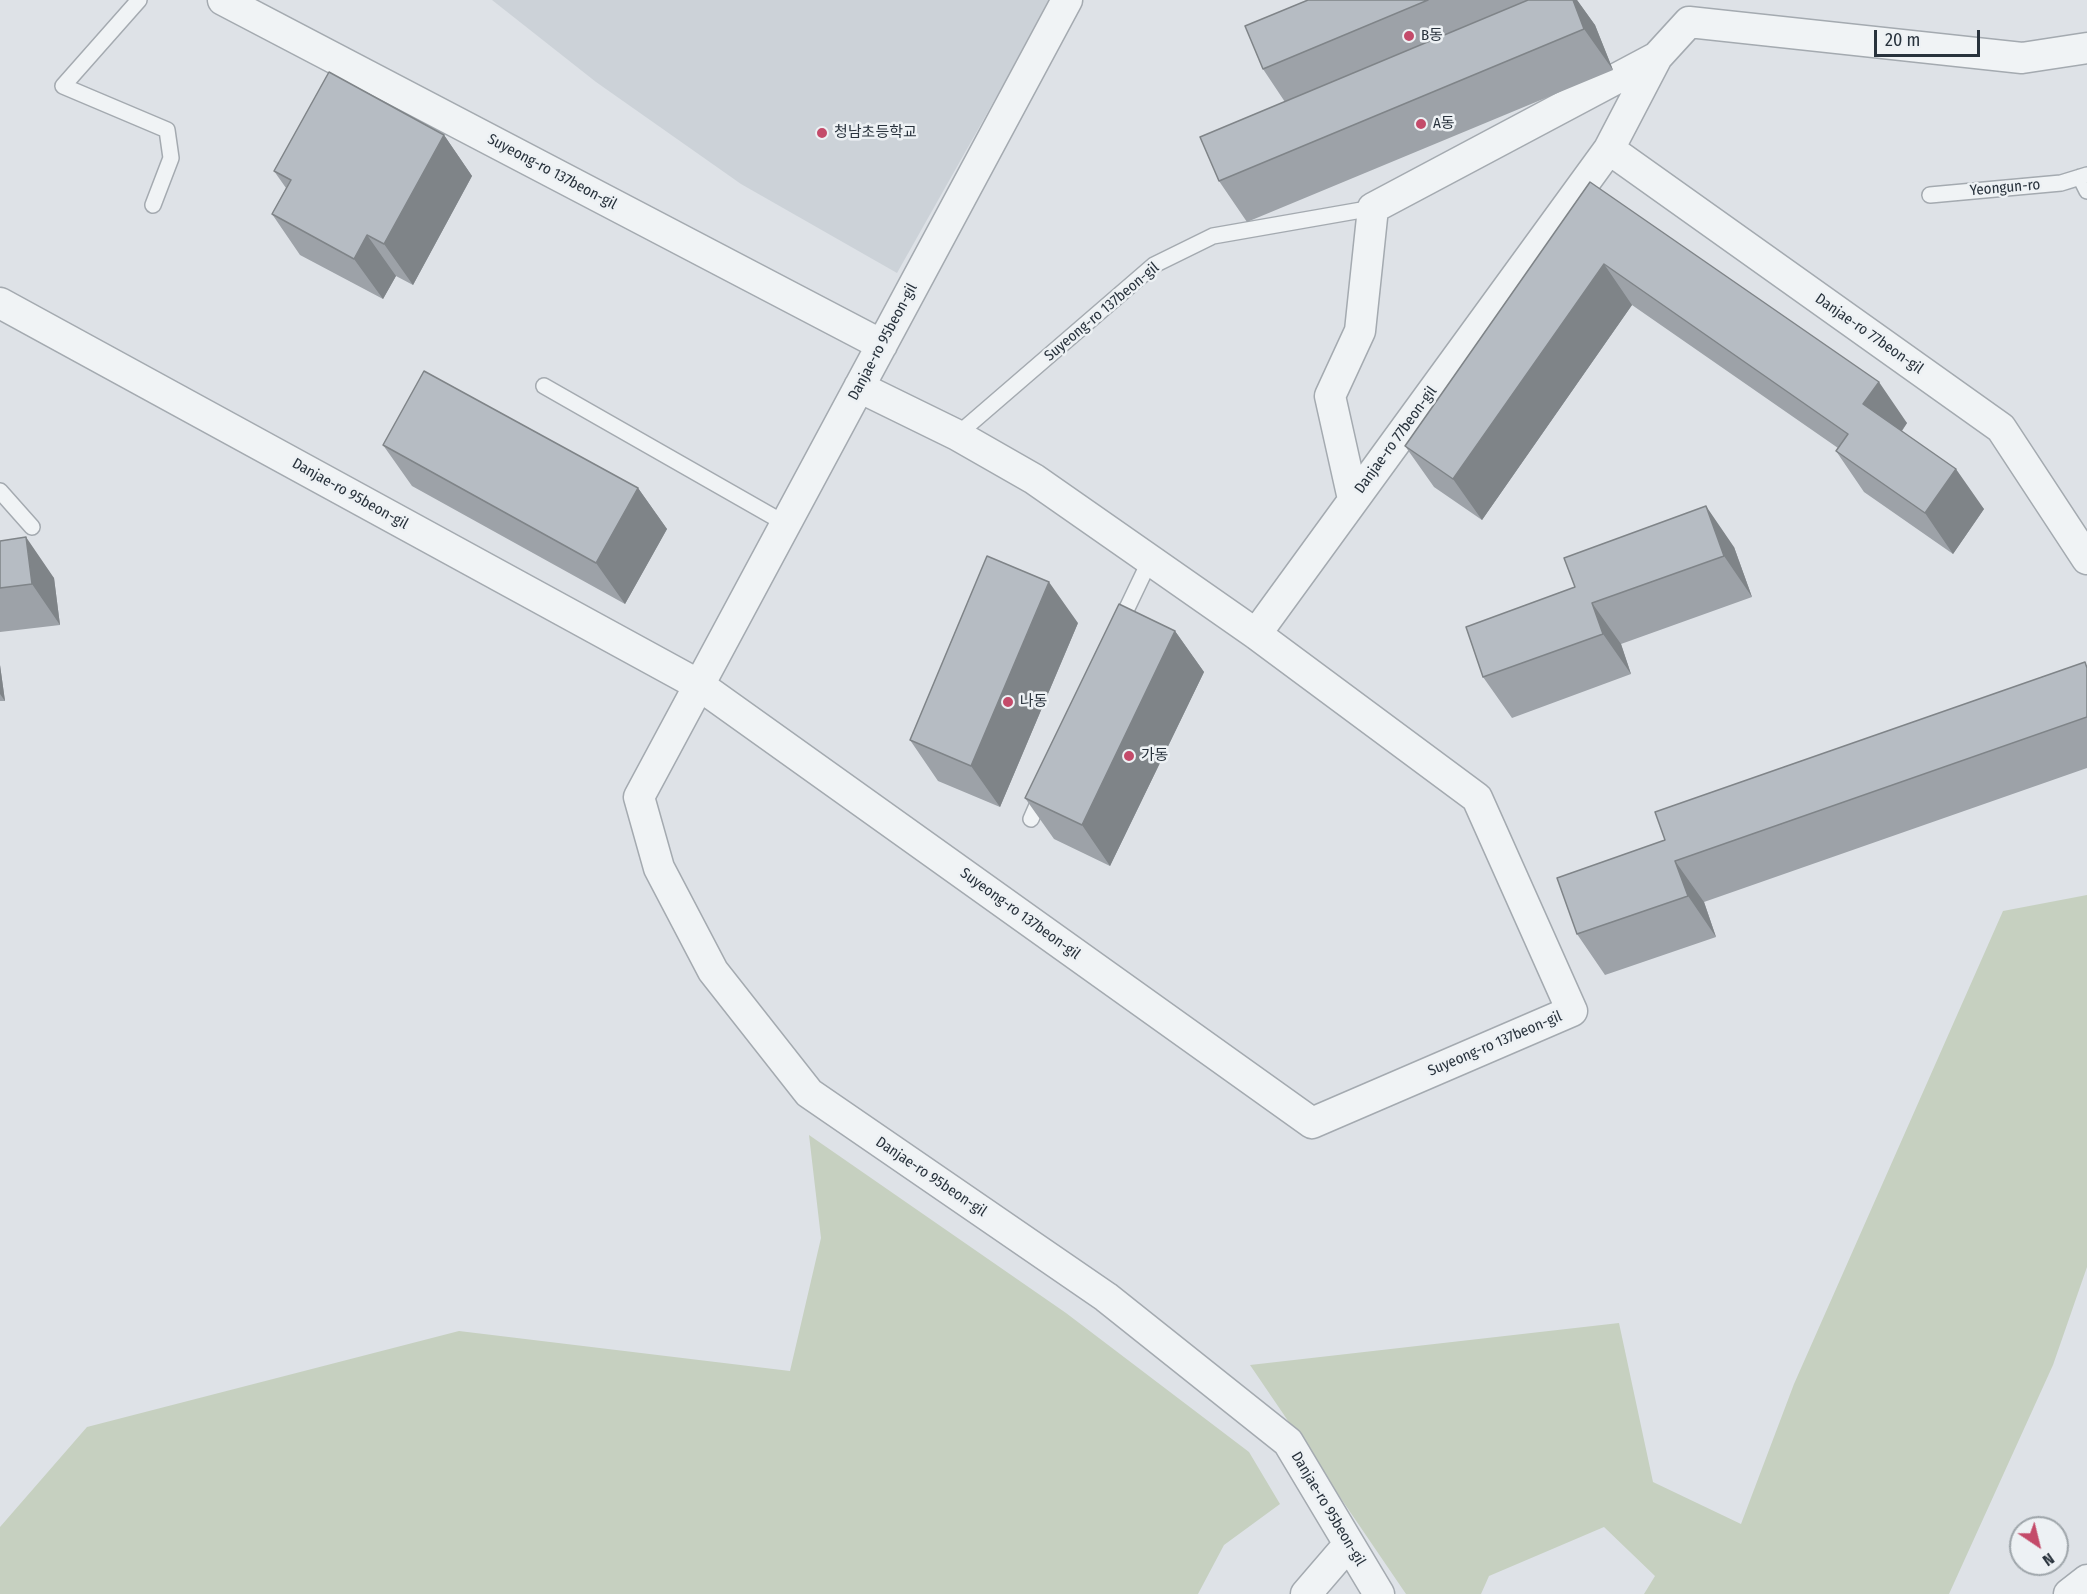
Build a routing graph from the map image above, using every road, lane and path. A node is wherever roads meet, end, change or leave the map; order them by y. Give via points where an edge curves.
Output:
1 (139, 0) edge
2 (223, 0) edge
3 (1067, 0) edge
4 (2087, 48) edge
5 (1658, 57) junction
6 (1609, 149) junction
7 (2085, 181) edge
8 (1930, 195) dead end
9 (153, 205) dead end
10 (1373, 208) junction
11 (0, 303) edge
12 (882, 345) junction
13 (544, 386) dead end
14 (859, 387) junction
15 (957, 435) junction
16 (0, 491) edge
17 (1353, 499) junction
18 (786, 524) junction
19 (32, 527) dead end
20 (2087, 559) edge
21 (1150, 560) junction
22 (1256, 634) junction
23 (1115, 635) edge
24 (699, 685) junction
25 (1051, 776) edge
26 (1031, 819) edge
27 (1349, 1544) junction
28 (2087, 1580) edge
29 (1305, 1594) edge
30 (1379, 1594) edge
31 (2069, 1594) edge

1 - 9 lane via 63,86 167,130 171,158
2 - 12 street, Suyeong-ro 137beon-gil
3 - 12 street, Danjae-ro 95beon-gil
4 - 5 street, Danjae-ro 77beon-gil via 2022,58 1689,22
5 - 6 street, Danjae-ro 77beon-gil
5 - 10 street, Danjae-ro 77beon-gil
6 - 17 street, Danjae-ro 77beon-gil
6 - 20 street, Danjae-ro 77beon-gil via 2001,428
7 - 8 lane, Yeongun-ro
10 - 15 lane, Suyeong-ro 137beon-gil via 1213,236 1154,265
10 - 17 street, Danjae-ro 77beon-gil via 1359,331 1330,396
11 - 24 street, Danjae-ro 95beon-gil
12 - 14 street, Danjae-ro 95beon-gil
13 - 18 lane
14 - 15 street, Suyeong-ro 137beon-gil
14 - 18 street, Danjae-ro 95beon-gil
15 - 21 street, Suyeong-ro 137beon-gil via 1034,479
16 - 19 lane
17 - 22 street, Danjae-ro 77beon-gil
18 - 24 street, Danjae-ro 95beon-gil
21 - 22 street, Suyeong-ro 137beon-gil
21 - 23 lane
22 - 24 street, Suyeong-ro 137beon-gil via 1477,798 1572,1011 1312,1123
24 - 27 street, Danjae-ro 95beon-gil via 639,797 659,868 713,971 808,1093 1106,1297 1288,1442
25 - 26 lane
27 - 29 street
27 - 30 street, Danjae-ro 95beon-gil
28 - 31 street

